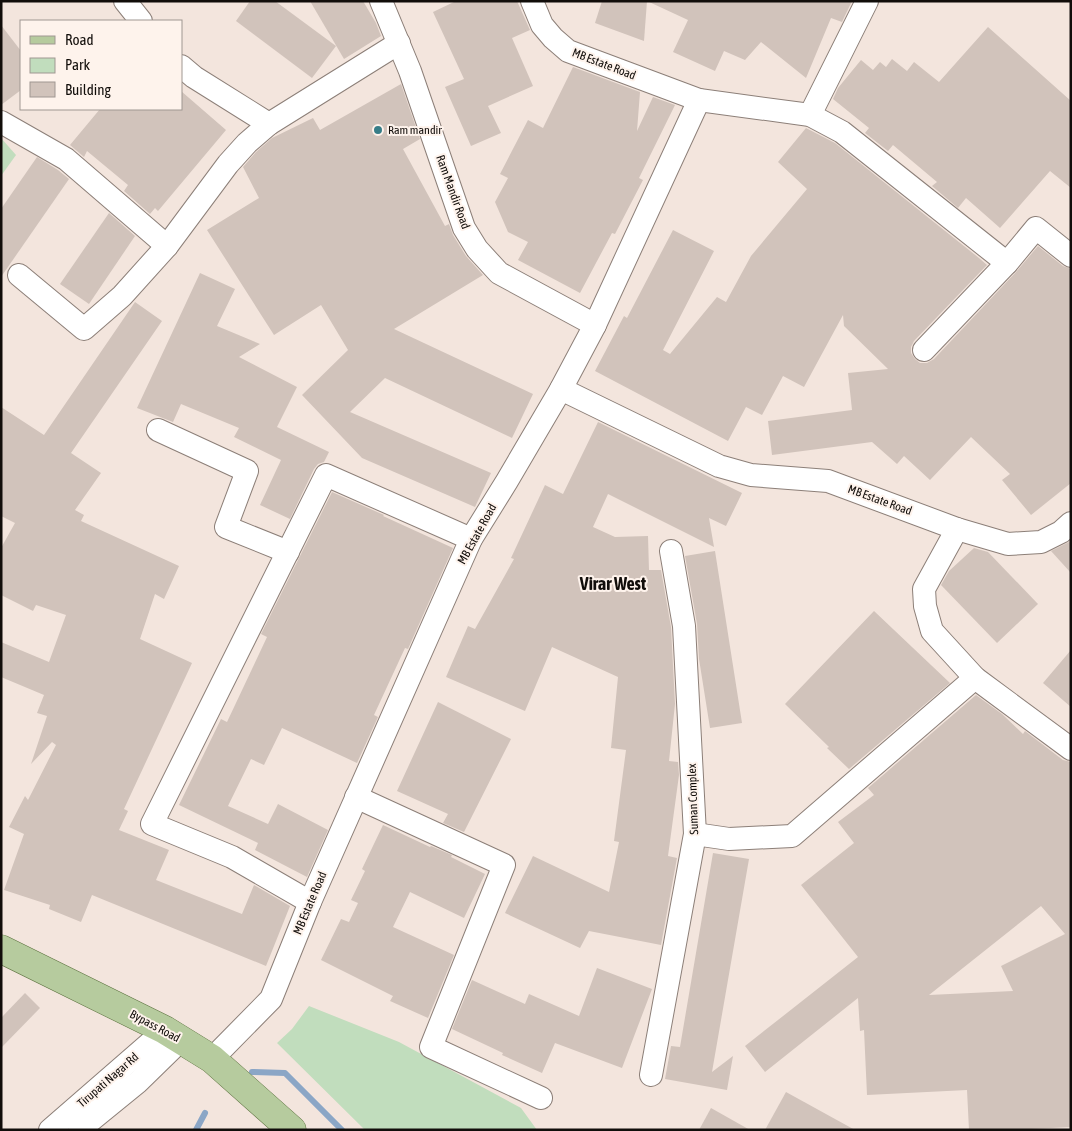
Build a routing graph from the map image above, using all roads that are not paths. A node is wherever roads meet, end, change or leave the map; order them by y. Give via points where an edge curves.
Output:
1 (125, 1) edge
2 (382, 1) edge
3 (532, 1) edge
4 (867, 1) edge
5 (140, 20) edge
6 (399, 43) junction
7 (182, 67) edge
8 (699, 100) junction
9 (810, 116) junction
10 (1, 122) edge
11 (269, 124) junction
12 (167, 246) junction
13 (1071, 256) edge
14 (1007, 263) junction
15 (19, 275) dead end
16 (595, 325) junction
17 (924, 350) dead end
18 (561, 389) junction
19 (158, 430) dead end
20 (1071, 523) edge
21 (957, 529) junction
22 (471, 539) junction
23 (671, 551) dead end
24 (288, 552) junction
25 (975, 678) junction
26 (1071, 749) edge
27 (356, 797) junction
28 (695, 834) junction
29 (310, 902) junction
30 (1, 949) edge
31 (174, 1035) junction
32 (212, 1059) junction
33 (651, 1075) dead end
34 (541, 1098) dead end
35 (50, 1130) edge
36 (79, 1130) edge
37 (292, 1130) edge

1 - 5 street
2 - 6 street, Ram Mandir Road
3 - 8 street, MB Estate Road via 542,25 568,51
4 - 9 street
6 - 11 street
6 - 16 street, Ram Mandir Road via 464,228 477,249 499,273
7 - 11 street
8 - 9 street, MB Estate Road
8 - 16 street
9 - 14 street, MB Estate Road via 842,132
10 - 12 street via 66,159
11 - 12 street via 228,164
12 - 15 street via 122,296 84,329
13 - 14 street via 1036,228
14 - 17 street
16 - 18 street
18 - 21 street, MB Estate Road via 719,466 751,475 828,481
18 - 22 street, MB Estate Road
19 - 24 street via 247,471 226,527
20 - 21 street, MB Estate Road via 1041,542 1008,544
21 - 25 street via 924,589 925,606 932,631
22 - 24 street via 326,475
22 - 27 street, MB Estate Road
23 - 28 street, Suman Complex via 684,626
24 - 29 street via 152,824 232,857
25 - 26 street
25 - 28 street via 792,836 729,839
27 - 29 street, MB Estate Road
27 - 34 street via 504,865 431,1047
28 - 33 street, Suman Complex
29 - 32 street, MB Estate Road via 270,1000
30 - 31 main road, Bypass Road
31 - 32 main road, Bypass Road
31 - 35 street, Tirupati Nagar Rd
31 - 36 street via 138,1082
32 - 37 main road, Bypass Road

